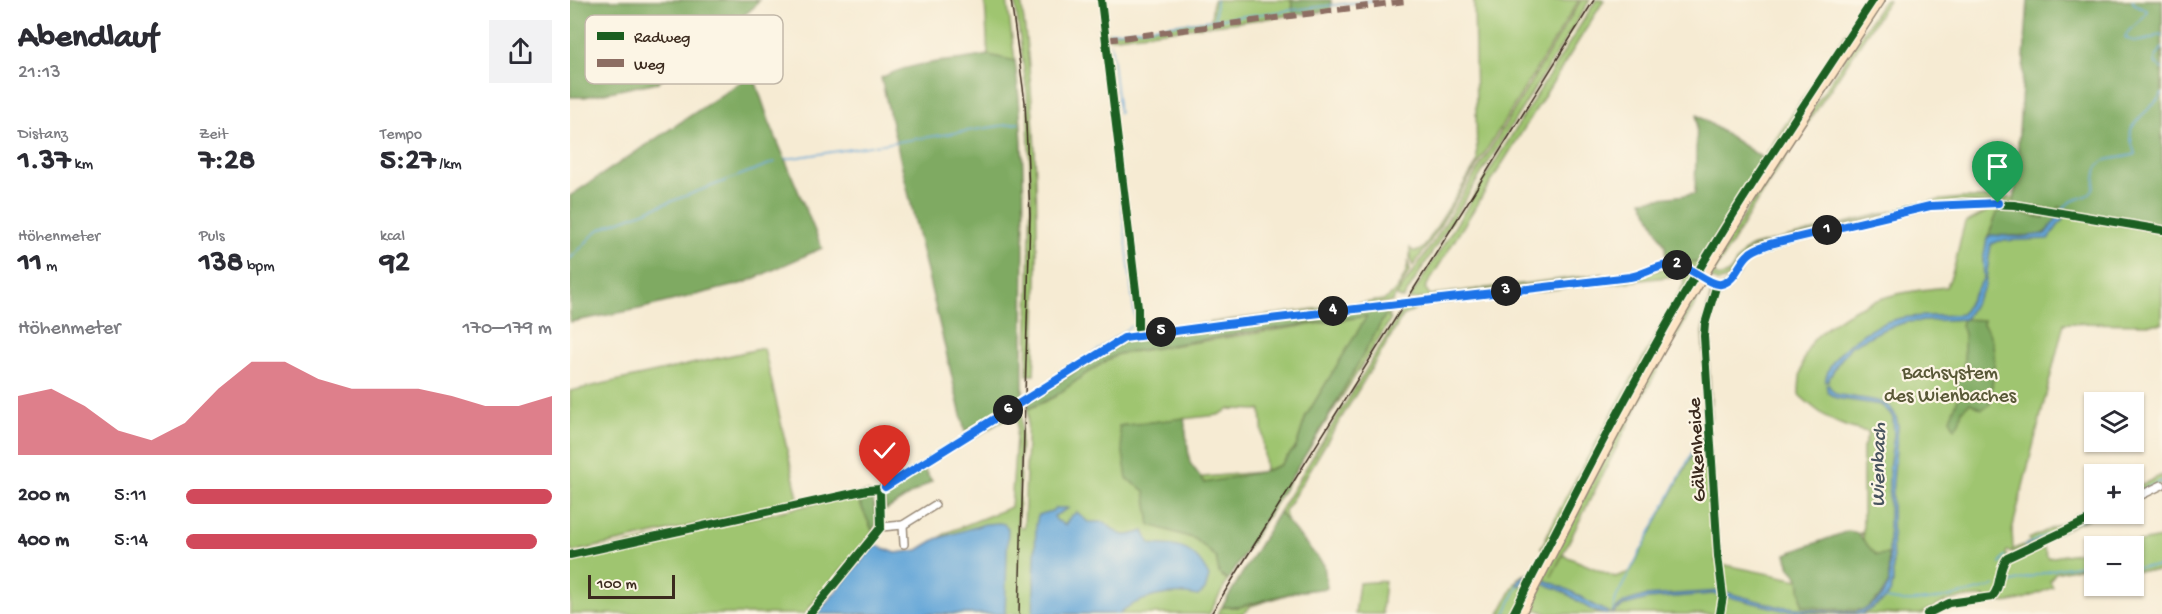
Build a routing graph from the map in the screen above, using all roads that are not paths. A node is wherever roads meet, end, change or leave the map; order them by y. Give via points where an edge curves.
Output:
1 (1880, 0) edge
2 (2162, 230) edge
3 (1702, 276) junction
4 (1717, 284) junction
5 (2162, 485) edge
6 (2144, 494) edge
7 (935, 505) dead end
8 (2084, 522) edge
9 (903, 525) junction
10 (881, 527) junction
11 (904, 544) dead end
12 (810, 614) edge
13 (1520, 614) edge
14 (1720, 614) edge
15 (1927, 614) edge

1 - 3 street
2 - 4 street via 2014,205 1930,206 1756,249 1746,255 1731,279
3 - 4 street
3 - 10 street via 1687,267 1673,265 1630,277 1124,338 880,489
3 - 13 street
4 - 14 street, Gälkenheide via 1704,336 1723,589
5 - 6 street
7 - 9 street
8 - 15 street via 2007,558 1992,597 1949,603
9 - 10 street
9 - 11 street
10 - 12 street

